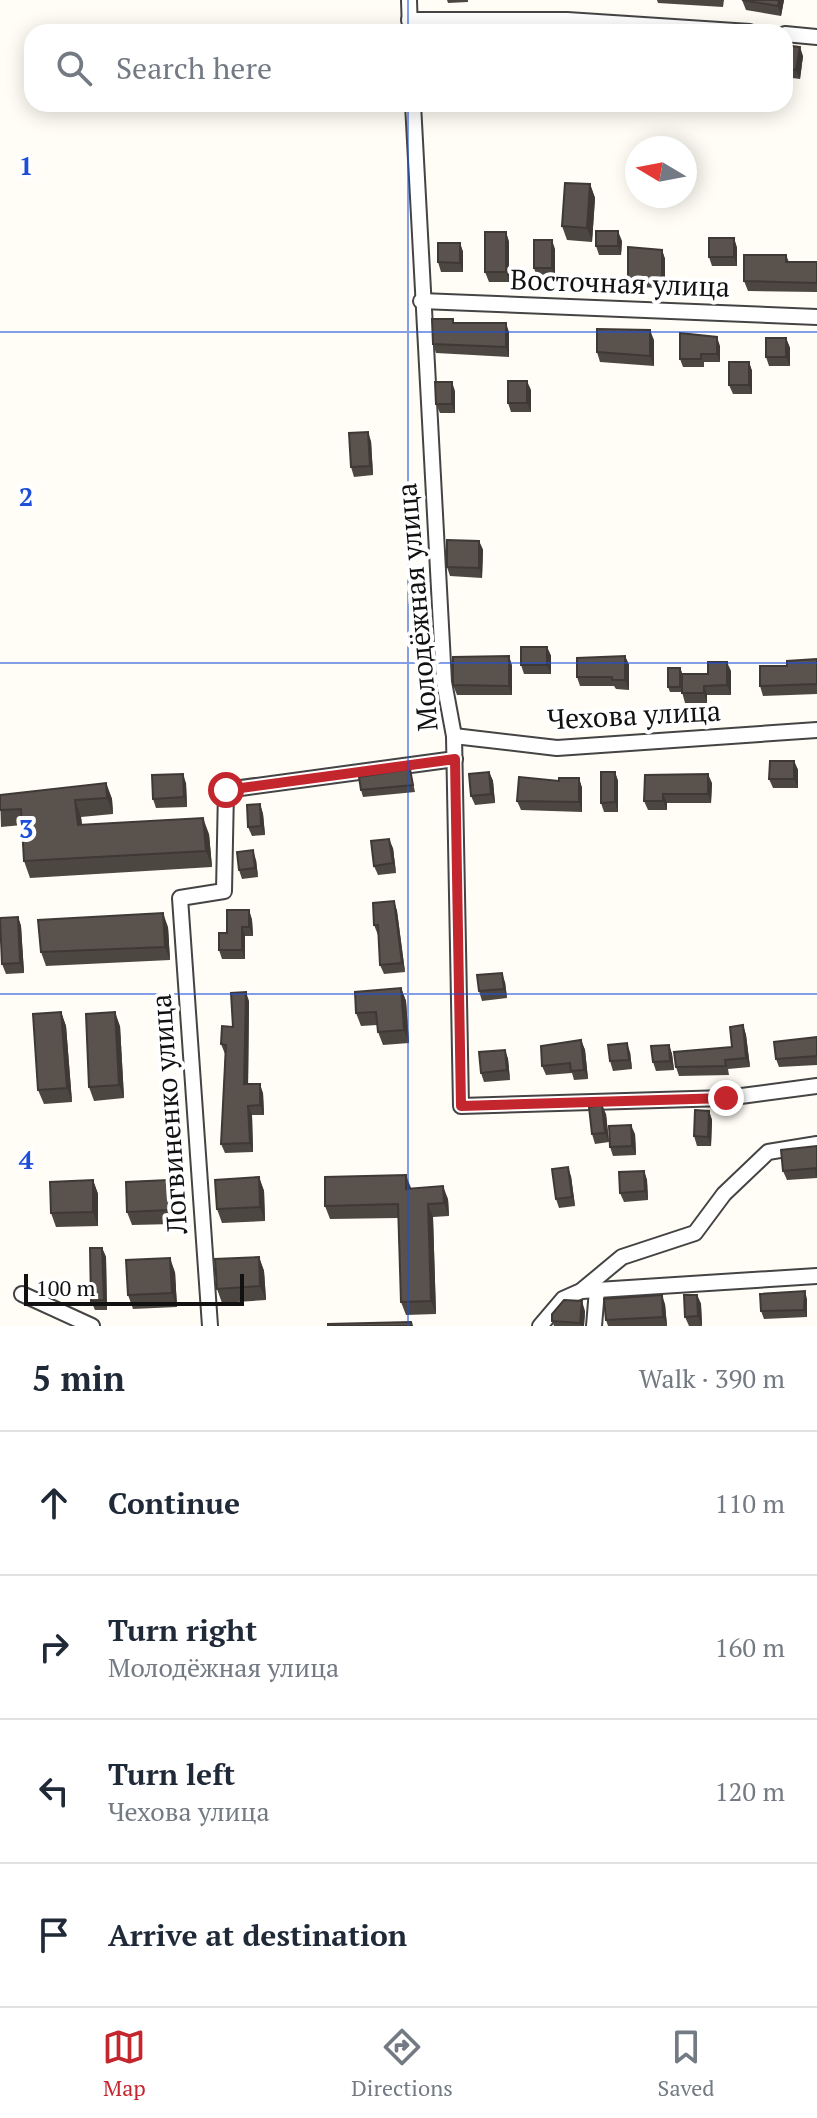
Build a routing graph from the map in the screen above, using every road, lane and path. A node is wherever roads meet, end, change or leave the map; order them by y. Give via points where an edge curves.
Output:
1 (409, 0) edge
2 (410, 24) edge
3 (462, 24) edge
4 (628, 24) edge
5 (793, 35) edge
6 (817, 37) edge
7 (413, 112) edge
8 (421, 301) junction
9 (817, 317) edge
10 (817, 730) edge
11 (454, 736) junction
12 (455, 759) junction
13 (817, 1086) edge
14 (817, 1144) edge
15 (817, 1276) edge
16 (597, 1290) junction
17 (581, 1291) junction
18 (22, 1294) dead end
19 (92, 1326) edge
20 (210, 1326) edge
21 (540, 1326) edge
22 (594, 1326) edge

1 - 2 street
3 - 4 street
5 - 6 street
7 - 8 street, Молодёжная улица
8 - 9 street, Восточная улица
8 - 11 street, Молодёжная улица via 444,682
10 - 11 street, Чехова улица via 557,748
11 - 12 street, Молодёжная улица
12 - 13 street, Молодёжная улица via 461,1106 726,1098
12 - 20 street, Логвиненко улица via 226,790 224,891 180,898
14 - 17 street via 768,1152 724,1194 695,1233 622,1257
15 - 16 street
16 - 17 street
16 - 22 street
17 - 21 street via 563,1299
18 - 19 street

